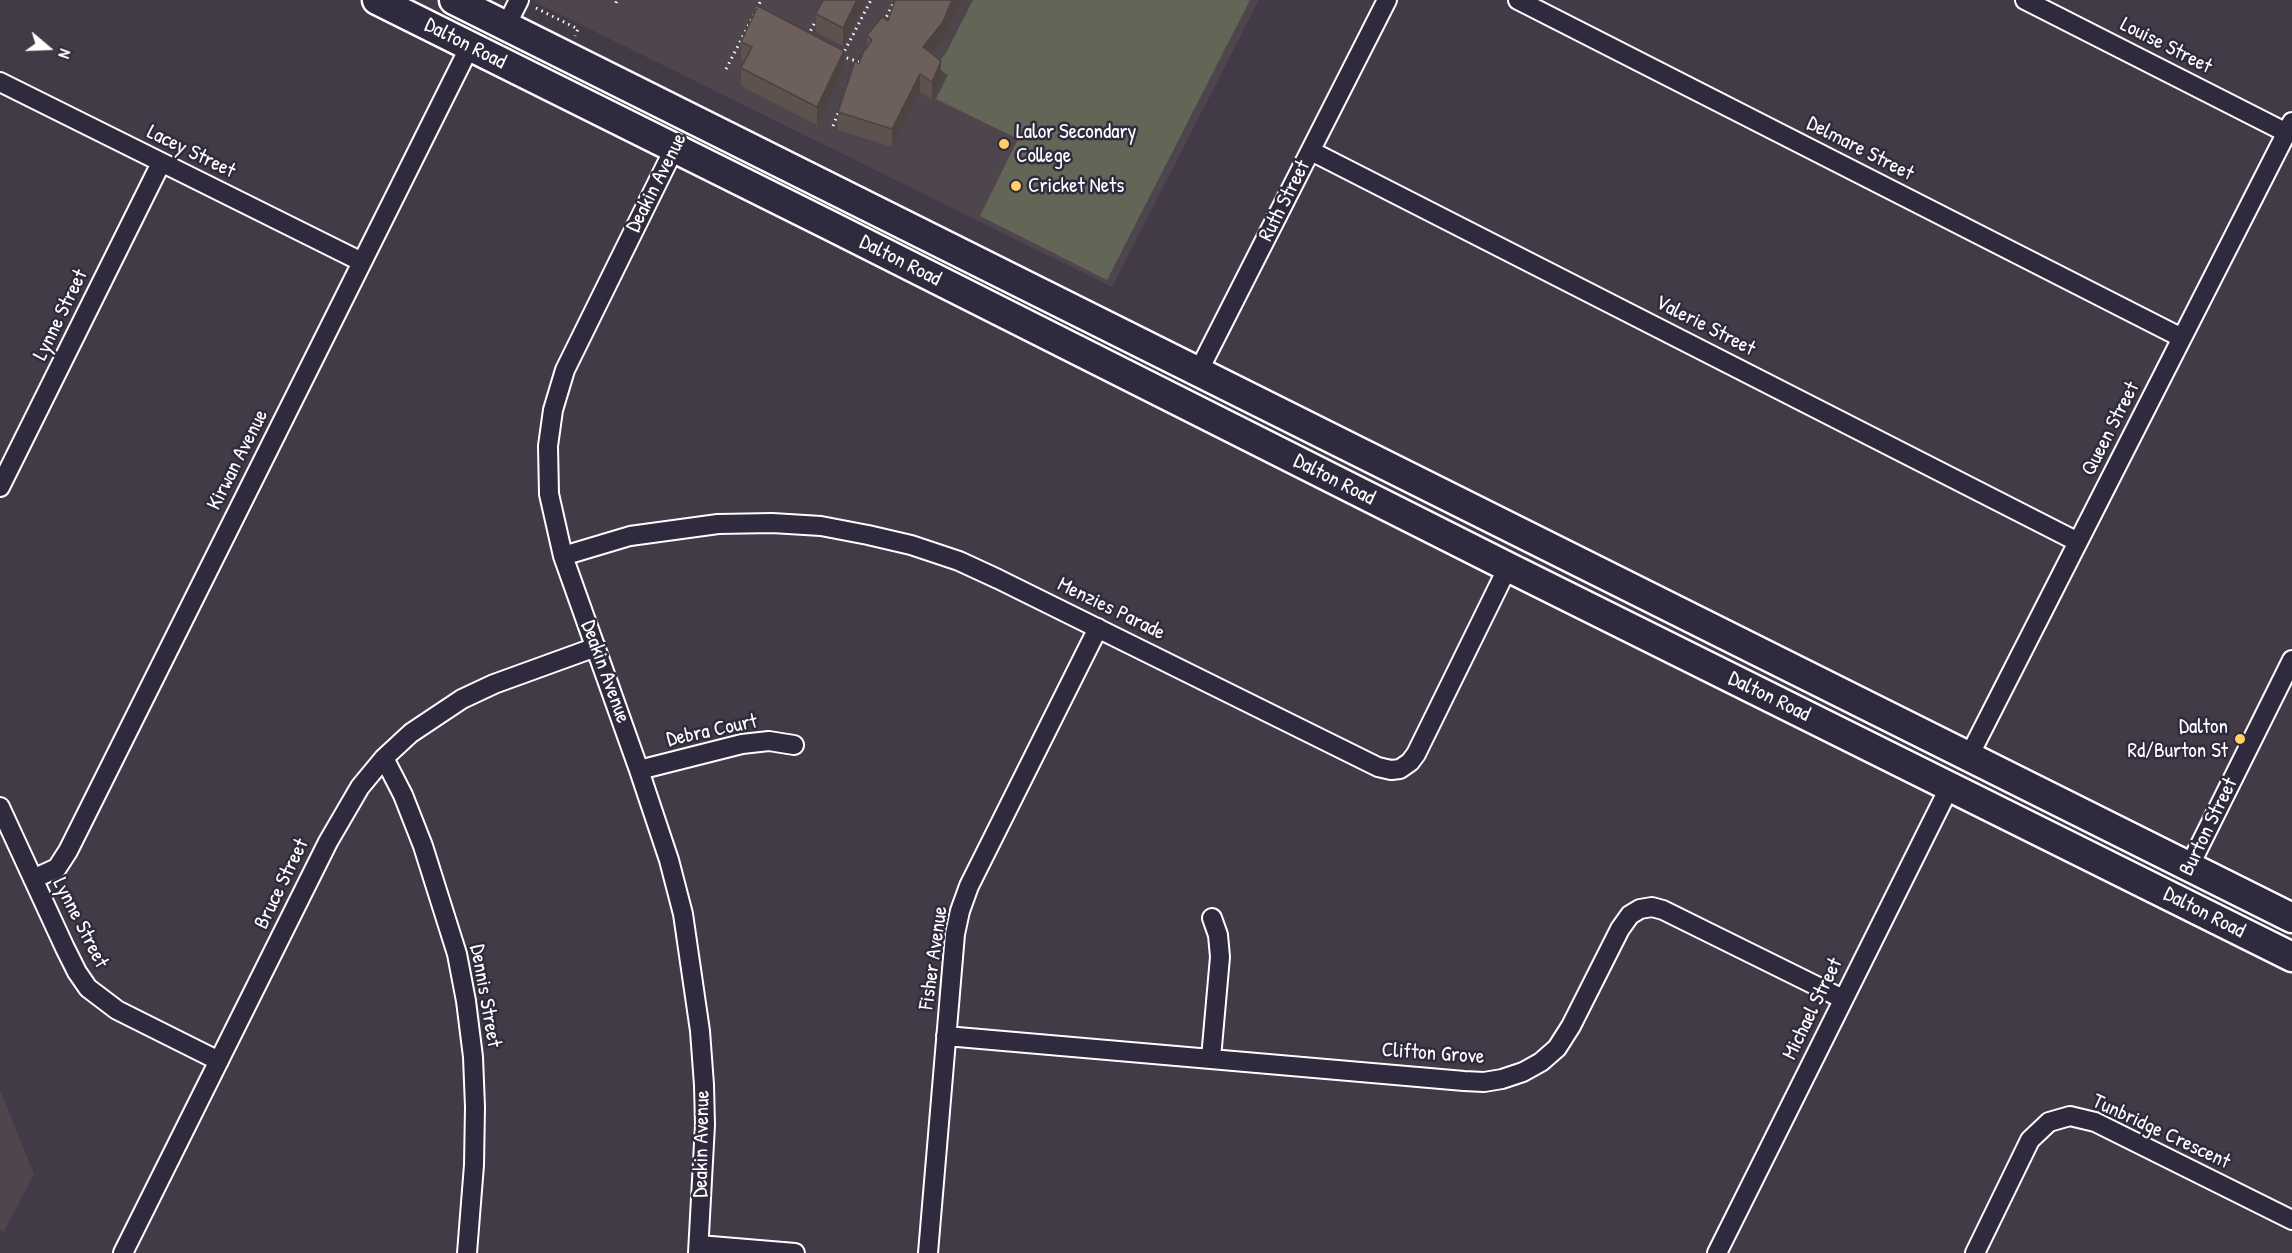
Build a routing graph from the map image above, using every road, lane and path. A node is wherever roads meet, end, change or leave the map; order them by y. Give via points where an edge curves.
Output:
1 (377, 0) edge
2 (454, 0) edge
3 (519, 0) edge
4 (761, 0) edge
5 (871, 0) edge
6 (895, 0) edge
7 (1387, 0) edge
8 (1518, 0) edge
9 (2025, 0) edge
10 (817, 18) edge
11 (506, 26) junction
12 (881, 28) edge
13 (816, 42) edge
14 (470, 46) junction
15 (834, 52) edge
16 (842, 56) junction
17 (857, 68) edge
18 (726, 69) dead end
19 (0, 82) edge
20 (841, 106) edge
21 (690, 118) junction
22 (833, 126) dead end
23 (2289, 128) edge
24 (674, 149) junction
25 (1311, 151) junction
26 (161, 163) junction
27 (362, 262) junction
28 (2182, 338) junction
29 (1198, 372) junction
30 (1182, 403) junction
31 (0, 487) edge
32 (2078, 542) junction
33 (563, 556) junction
34 (1508, 567) junction
35 (1098, 628) junction
36 (596, 647) junction
37 (2292, 660) edge
38 (794, 745) dead end
39 (1969, 756) junction
40 (384, 758) junction
41 (639, 770) junction
42 (1950, 786) junction
43 (0, 807) edge
44 (2189, 867) junction
45 (33, 879) junction
46 (2174, 898) junction
47 (1212, 918) dead end
48 (2292, 918) edge
49 (2292, 957) edge
50 (1843, 999) junction
51 (946, 1036) junction
52 (1211, 1058) junction
53 (219, 1061) junction
54 (2292, 1220) edge
55 (698, 1249) edge
56 (123, 1253) edge
57 (467, 1253) edge
58 (795, 1253) edge
59 (928, 1253) edge
60 (1716, 1253) edge
61 (1975, 1253) edge

1 - 14 main road, Dalton Road
2 - 11 main road, Dalton Road
3 - 11 street
4 - 18 path
5 - 16 path
6 - 12 path
7 - 25 street, Ruth Street
8 - 28 street, Delmare Street
9 - 23 street, Louise Street
10 - 13 path via 808,37
11 - 21 main road, Dalton Road
14 - 24 main road, Dalton Road
14 - 27 street, Kirwan Avenue
15 - 16 path
16 - 17 path via 860,60
19 - 26 street, Lacey Street
20 - 22 path
21 - 24 main road, Deakin Avenue
21 - 29 main road, Dalton Road
23 - 28 street, Queen Street
24 - 30 main road, Dalton Road
24 - 33 street, Deakin Avenue via 577,341 553,410 548,446 549,494
25 - 29 street, Ruth Street
25 - 32 street, Valerie Street
26 - 27 street, Lacey Street
26 - 31 street, Lynne Street
27 - 45 street, Kirwan Avenue via 68,851 57,868
28 - 32 street, Queen Street
29 - 30 main road, Ruth Street
29 - 39 main road, Dalton Road
30 - 34 main road, Dalton Road
32 - 39 street, Queen Street
33 - 35 street, Menzies Parade via 630,537 708,525 820,526 868,534 959,561
33 - 36 street, Deakin Avenue
34 - 35 street, Menzies Parade via 1416,754 1410,762 1391,770
34 - 42 main road, Dalton Road
35 - 51 street, Fisher Avenue via 969,886 955,934
36 - 40 street, Bruce Street via 462,699 411,733
36 - 41 street, Deakin Avenue
37 - 44 street, Burton Street
38 - 41 street, Debra Court via 769,741 742,744
39 - 44 main road, Dalton Road
40 - 53 street, Bruce Street via 345,811
40 - 57 street, Dennis Street via 423,846 466,1001 475,1107
41 - 55 street, Deakin Avenue via 683,914 700,1030 705,1125
42 - 46 main road, Dalton Road
42 - 50 street, Michael Street
43 - 45 street, Lynne Street
44 - 46 main road, Burton Street
44 - 48 main road, Dalton Road
45 - 53 street, Lynne Street via 77,972 97,996
46 - 49 main road, Dalton Road
47 - 52 street via 1220,957
50 - 52 street, Clifton Grove via 1652,907 1630,915 1557,1048 1523,1072 1484,1082
50 - 60 street, Michael Street
51 - 52 street, Clifton Grove
51 - 59 street, Fisher Avenue
53 - 56 street, Bruce Street
54 - 61 street, Tunbridge Crescent via 2095,1122 2070,1116 2049,1122 2030,1140
55 - 58 street

